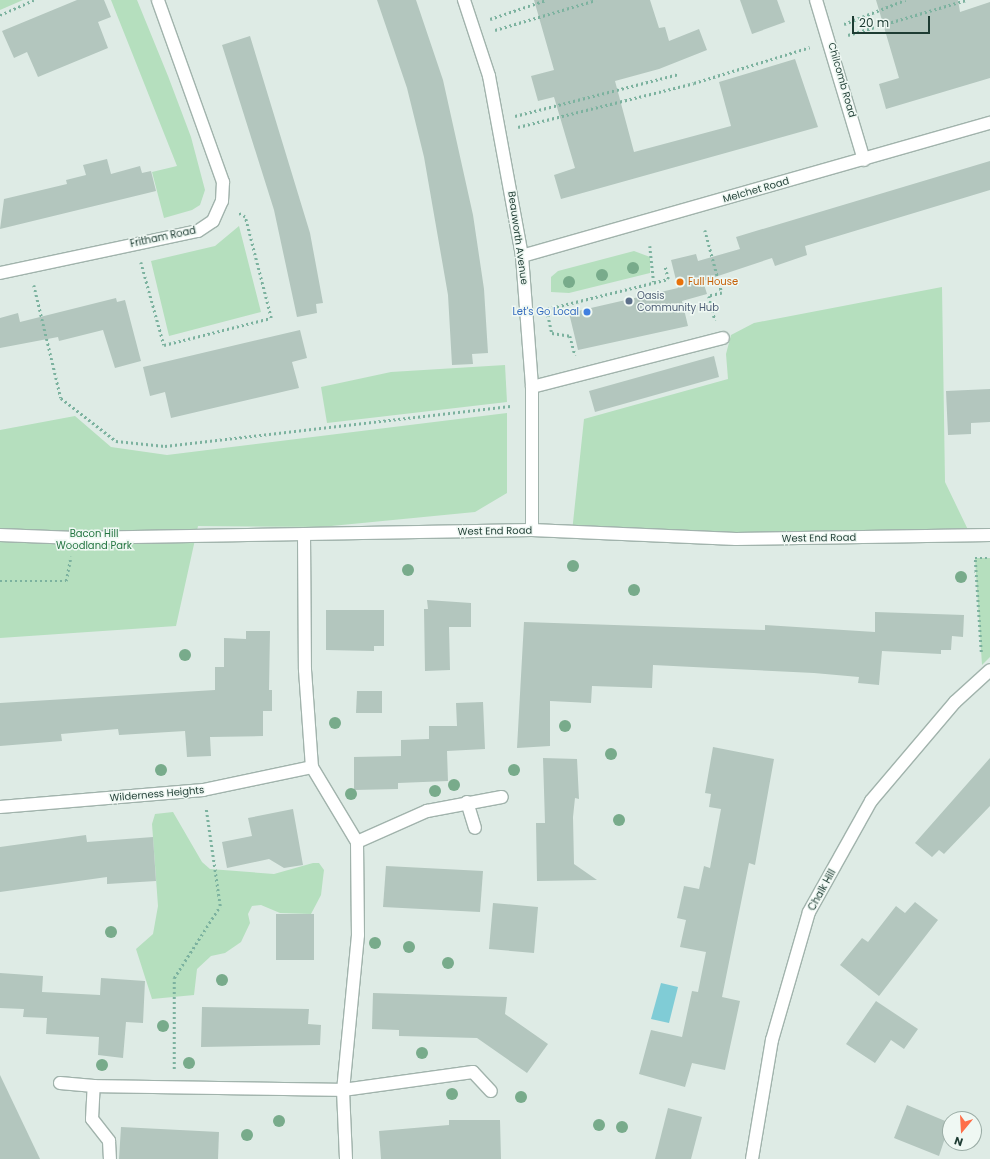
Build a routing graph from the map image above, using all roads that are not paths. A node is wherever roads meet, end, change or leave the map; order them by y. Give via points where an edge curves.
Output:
1 (158, 0) edge
2 (464, 0) edge
3 (816, 0) edge
4 (990, 123) edge
5 (864, 160) junction
6 (522, 256) junction
7 (0, 273) edge
8 (722, 338) dead end
9 (532, 387) junction
10 (532, 530) junction
11 (304, 534) junction
12 (0, 535) edge
13 (990, 536) edge
14 (986, 673) edge
15 (312, 767) junction
16 (502, 797) dead end
17 (467, 802) junction
18 (0, 808) edge
19 (475, 828) dead end
20 (356, 842) junction
21 (60, 1083) dead end
22 (94, 1086) junction
23 (343, 1090) junction
24 (491, 1092) dead end
25 (110, 1159) edge
26 (346, 1159) edge
27 (752, 1159) edge

1 - 7 street, Fritham Road via 222,182 222,202 213,221 198,231
2 - 6 street, Beauworth Avenue via 499,126
3 - 5 street, Chilcomb Road via 829,36
4 - 5 street, Melchet Road
5 - 6 street, Melchet Road
6 - 9 street, Beauworth Avenue
8 - 9 street
9 - 10 street, Beauworth Avenue
10 - 11 street, West End Road
10 - 13 street, West End Road via 736,539
11 - 12 street, West End Road via 76,538
11 - 15 street via 305,670
14 - 27 street, Chalk Hill via 955,702 871,801 809,912 772,1040
15 - 18 street, Wilderness Heights via 203,790
15 - 20 street
16 - 17 street
17 - 19 street
17 - 20 street via 427,812
20 - 23 street via 358,935
21 - 22 street
22 - 23 street
22 - 25 street via 92,1119 109,1141
23 - 24 street via 473,1072
23 - 26 street

